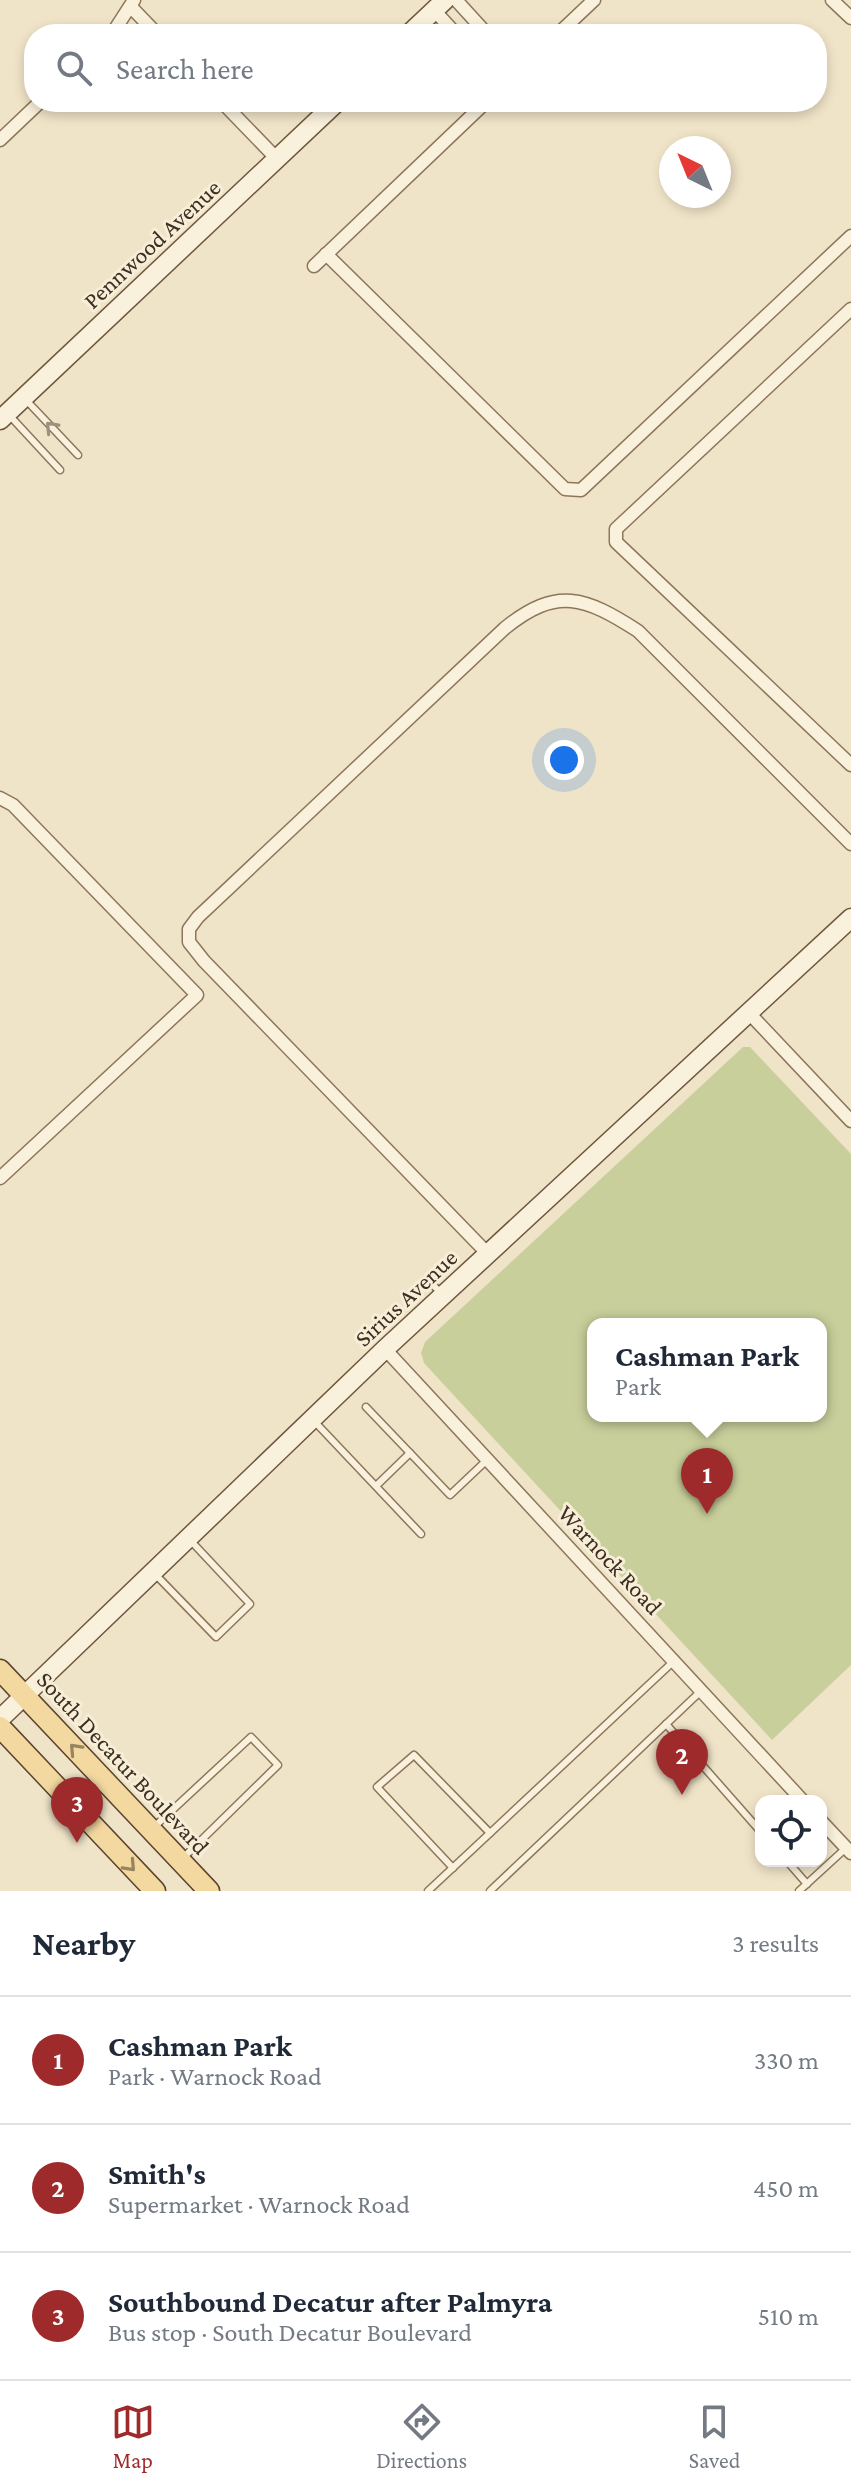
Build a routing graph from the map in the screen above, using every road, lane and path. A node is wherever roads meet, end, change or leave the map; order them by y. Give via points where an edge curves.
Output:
1 (456, 0) edge
2 (594, 0) edge
3 (832, 0) edge
4 (133, 4) edge
5 (440, 5) edge
6 (851, 18) edge
7 (119, 24) edge
8 (149, 24) edge
9 (420, 24) edge
10 (450, 24) edge
11 (478, 24) edge
12 (569, 24) edge
13 (29, 112) edge
14 (232, 112) edge
15 (326, 112) edge
16 (475, 112) edge
17 (0, 140) edge
18 (277, 159) junction
19 (851, 236) edge
20 (326, 254) junction
21 (314, 266) dead end
22 (851, 309) edge
23 (24, 398) junction
24 (4, 417) edge
25 (78, 455) dead end
26 (60, 470) dead end
27 (851, 765) edge
28 (0, 798) edge
29 (851, 844) edge
30 (851, 918) edge
31 (749, 1013) junction
32 (851, 1121) edge
33 (0, 1178) edge
34 (488, 1254) junction
35 (385, 1349) junction
36 (366, 1407) dead end
37 (312, 1418) junction
38 (410, 1453) junction
39 (488, 1460) junction
40 (376, 1486) junction
41 (421, 1534) dead end
42 (187, 1538) junction
43 (152, 1570) junction
44 (674, 1661) junction
45 (0, 1670) edge
46 (701, 1691) junction
47 (24, 1695) junction
48 (0, 1719) edge
49 (666, 1724) junction
50 (0, 1727) edge
51 (797, 1795) edge
52 (755, 1825) edge
53 (827, 1827) edge
54 (151, 1830) junction
55 (490, 1833) junction
56 (849, 1850) edge
57 (180, 1861) junction
58 (792, 1867) edge
59 (453, 1868) junction
60 (807, 1884) junction
61 (155, 1891) edge
62 (209, 1891) edge
63 (428, 1891) edge
64 (490, 1891) edge
65 (800, 1891) edge

1 - 11 street
2 - 12 street
3 - 6 street
4 - 7 street
4 - 8 street
5 - 9 street
5 - 10 street
13 - 17 street
14 - 18 street
15 - 18 street, Pennwood Avenue
16 - 20 street
18 - 23 street, Pennwood Avenue
19 - 20 street via 581,490 565,489
20 - 21 street
22 - 27 street via 616,529 616,542
23 - 24 street, Pennwood Avenue
25 -> 23 lane
24 - 26 lane
28 - 33 street via 13,805 197,995
29 - 34 street via 638,631 598,605 550,602 505,628 198,917 189,929 189,942 204,961
30 - 31 street, Sirius Avenue
31 - 32 street
31 - 34 street, Sirius Avenue
34 - 35 street, Sirius Avenue via 437,1289
35 - 37 street, Sirius Avenue
35 - 39 street, Warnock Road
36 - 38 lane
37 - 40 lane
37 - 42 street, Sirius Avenue
38 - 39 lane via 450,1495
38 - 40 lane
39 - 44 street, Warnock Road
40 - 41 lane
42 - 43 street, Sirius Avenue
42 - 43 lane via 250,1604 216,1637
43 - 47 street, Sirius Avenue
44 - 46 street, Warnock Road
44 - 55 lane
45 - 47 main road, South Decatur Boulevard
46 - 49 lane
46 - 51 street, Warnock Road
47 - 48 street, Sirius Avenue
54 -> 47 main road, South Decatur Boulevard
49 - 52 lane
49 - 64 lane
50 -> 61 main road
53 - 56 street
54 - 57 main road, South Decatur Boulevard
54 - 57 lane via 251,1737 269,1755 278,1765
55 - 59 lane
55 - 59 lane via 414,1755 377,1787
56 - 60 lane
57 - 62 main road, South Decatur Boulevard
58 - 60 lane
59 - 63 lane
60 - 65 lane

